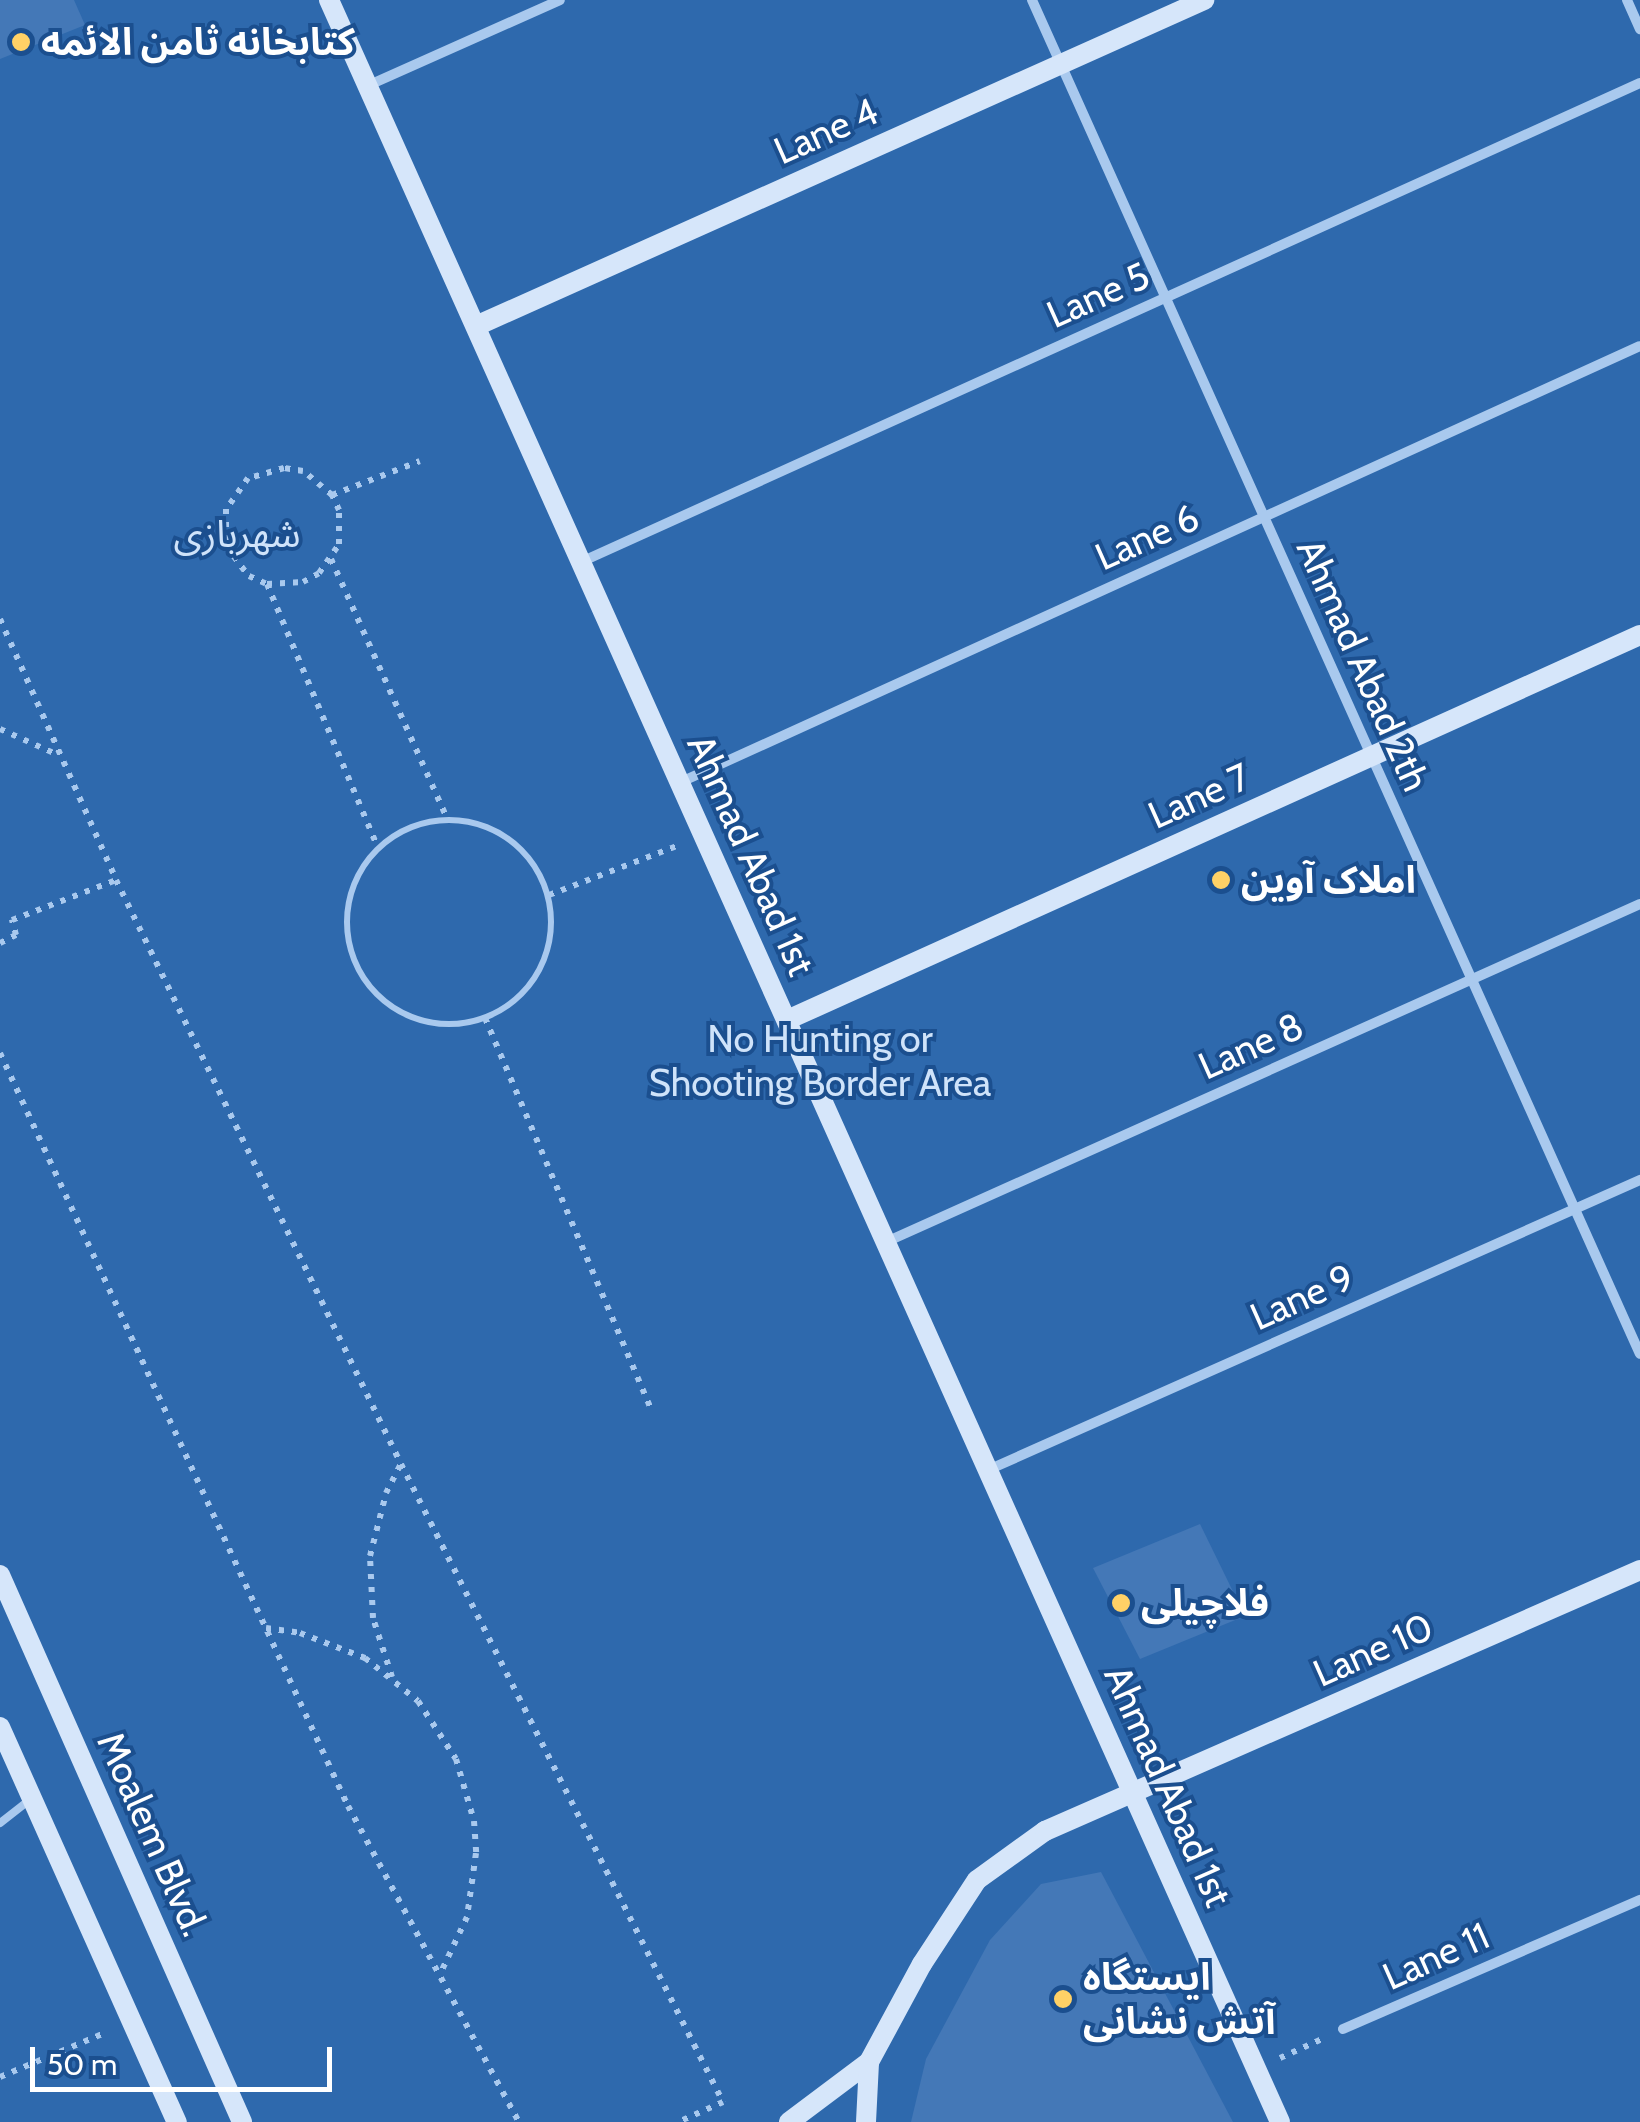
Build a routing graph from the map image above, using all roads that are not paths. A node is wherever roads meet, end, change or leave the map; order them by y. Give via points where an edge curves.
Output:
1 (328, 0) edge
2 (560, 0) edge
3 (1032, 0) edge
4 (1204, 0) edge
5 (1627, 0) edge
6 (1640, 29) edge
7 (1060, 64) junction
8 (1640, 83) edge
9 (367, 86) junction
10 (1165, 298) junction
11 (476, 326) junction
12 (1640, 346) edge
13 (1264, 517) junction
14 (581, 562) junction
15 (1640, 635) edge
16 (1372, 756) junction
17 (680, 783) junction
18 (1640, 904) edge
19 (1472, 980) junction
20 (787, 1020) junction
21 (1640, 1180) edge
22 (1574, 1209) junction
23 (886, 1242) junction
24 (1640, 1354) edge
25 (988, 1470) junction
26 (1640, 1570) edge
27 (0, 1576) edge
28 (0, 1727) edge
29 (1134, 1794) junction
30 (32, 1798) junction
31 (0, 1823) edge
32 (1640, 1900) edge
33 (1343, 2029) road end
34 (869, 2062) junction
35 (177, 2122) edge
36 (242, 2122) edge
37 (789, 2122) edge
38 (866, 2122) edge
39 (1280, 2122) edge

1 - 9 main road, Ahmad Abad 1st
2 - 9 street
3 - 7 street, Ahmad Abad 2th
4 - 7 main road, Lane 4
5 - 6 street
7 - 10 street, Ahmad Abad 2th
7 - 11 main road, Lane 4
8 - 10 street, Lane 5
9 - 11 main road, Ahmad Abad 1st
10 - 13 street, Ahmad Abad 2th
10 - 14 street, Lane 5
11 - 14 main road, Ahmad Abad 1st
12 - 13 street, Lane 6
13 - 16 street, Ahmad Abad 2th
13 - 17 street, Lane 6
14 - 17 main road, Ahmad Abad 1st
15 - 16 main road, Lane 7
16 - 19 street, Ahmad Abad 2th
16 - 20 main road, Lane 7
17 - 20 main road, Ahmad Abad 1st
18 - 19 street, Lane 8
19 - 22 street, Ahmad Abad 2th
19 - 23 street, Lane 8
20 - 23 main road, Ahmad Abad 1st
21 - 22 street, Lane 9
22 - 24 street, Ahmad Abad 2th
22 - 25 street, Lane 9
23 - 25 main road, Ahmad Abad 1st
25 - 29 main road, Ahmad Abad 1st
26 - 29 main road, Lane 10
27 - 36 main road, Moalem Blvd.
28 - 30 main road
29 - 34 main road, Lane 10 via 1045,1832 977,1880
29 - 39 main road, Ahmad Abad 1st
30 - 31 lane
30 - 35 main road
32 - 33 street, Lane 11
34 - 37 main road
34 - 38 main road

